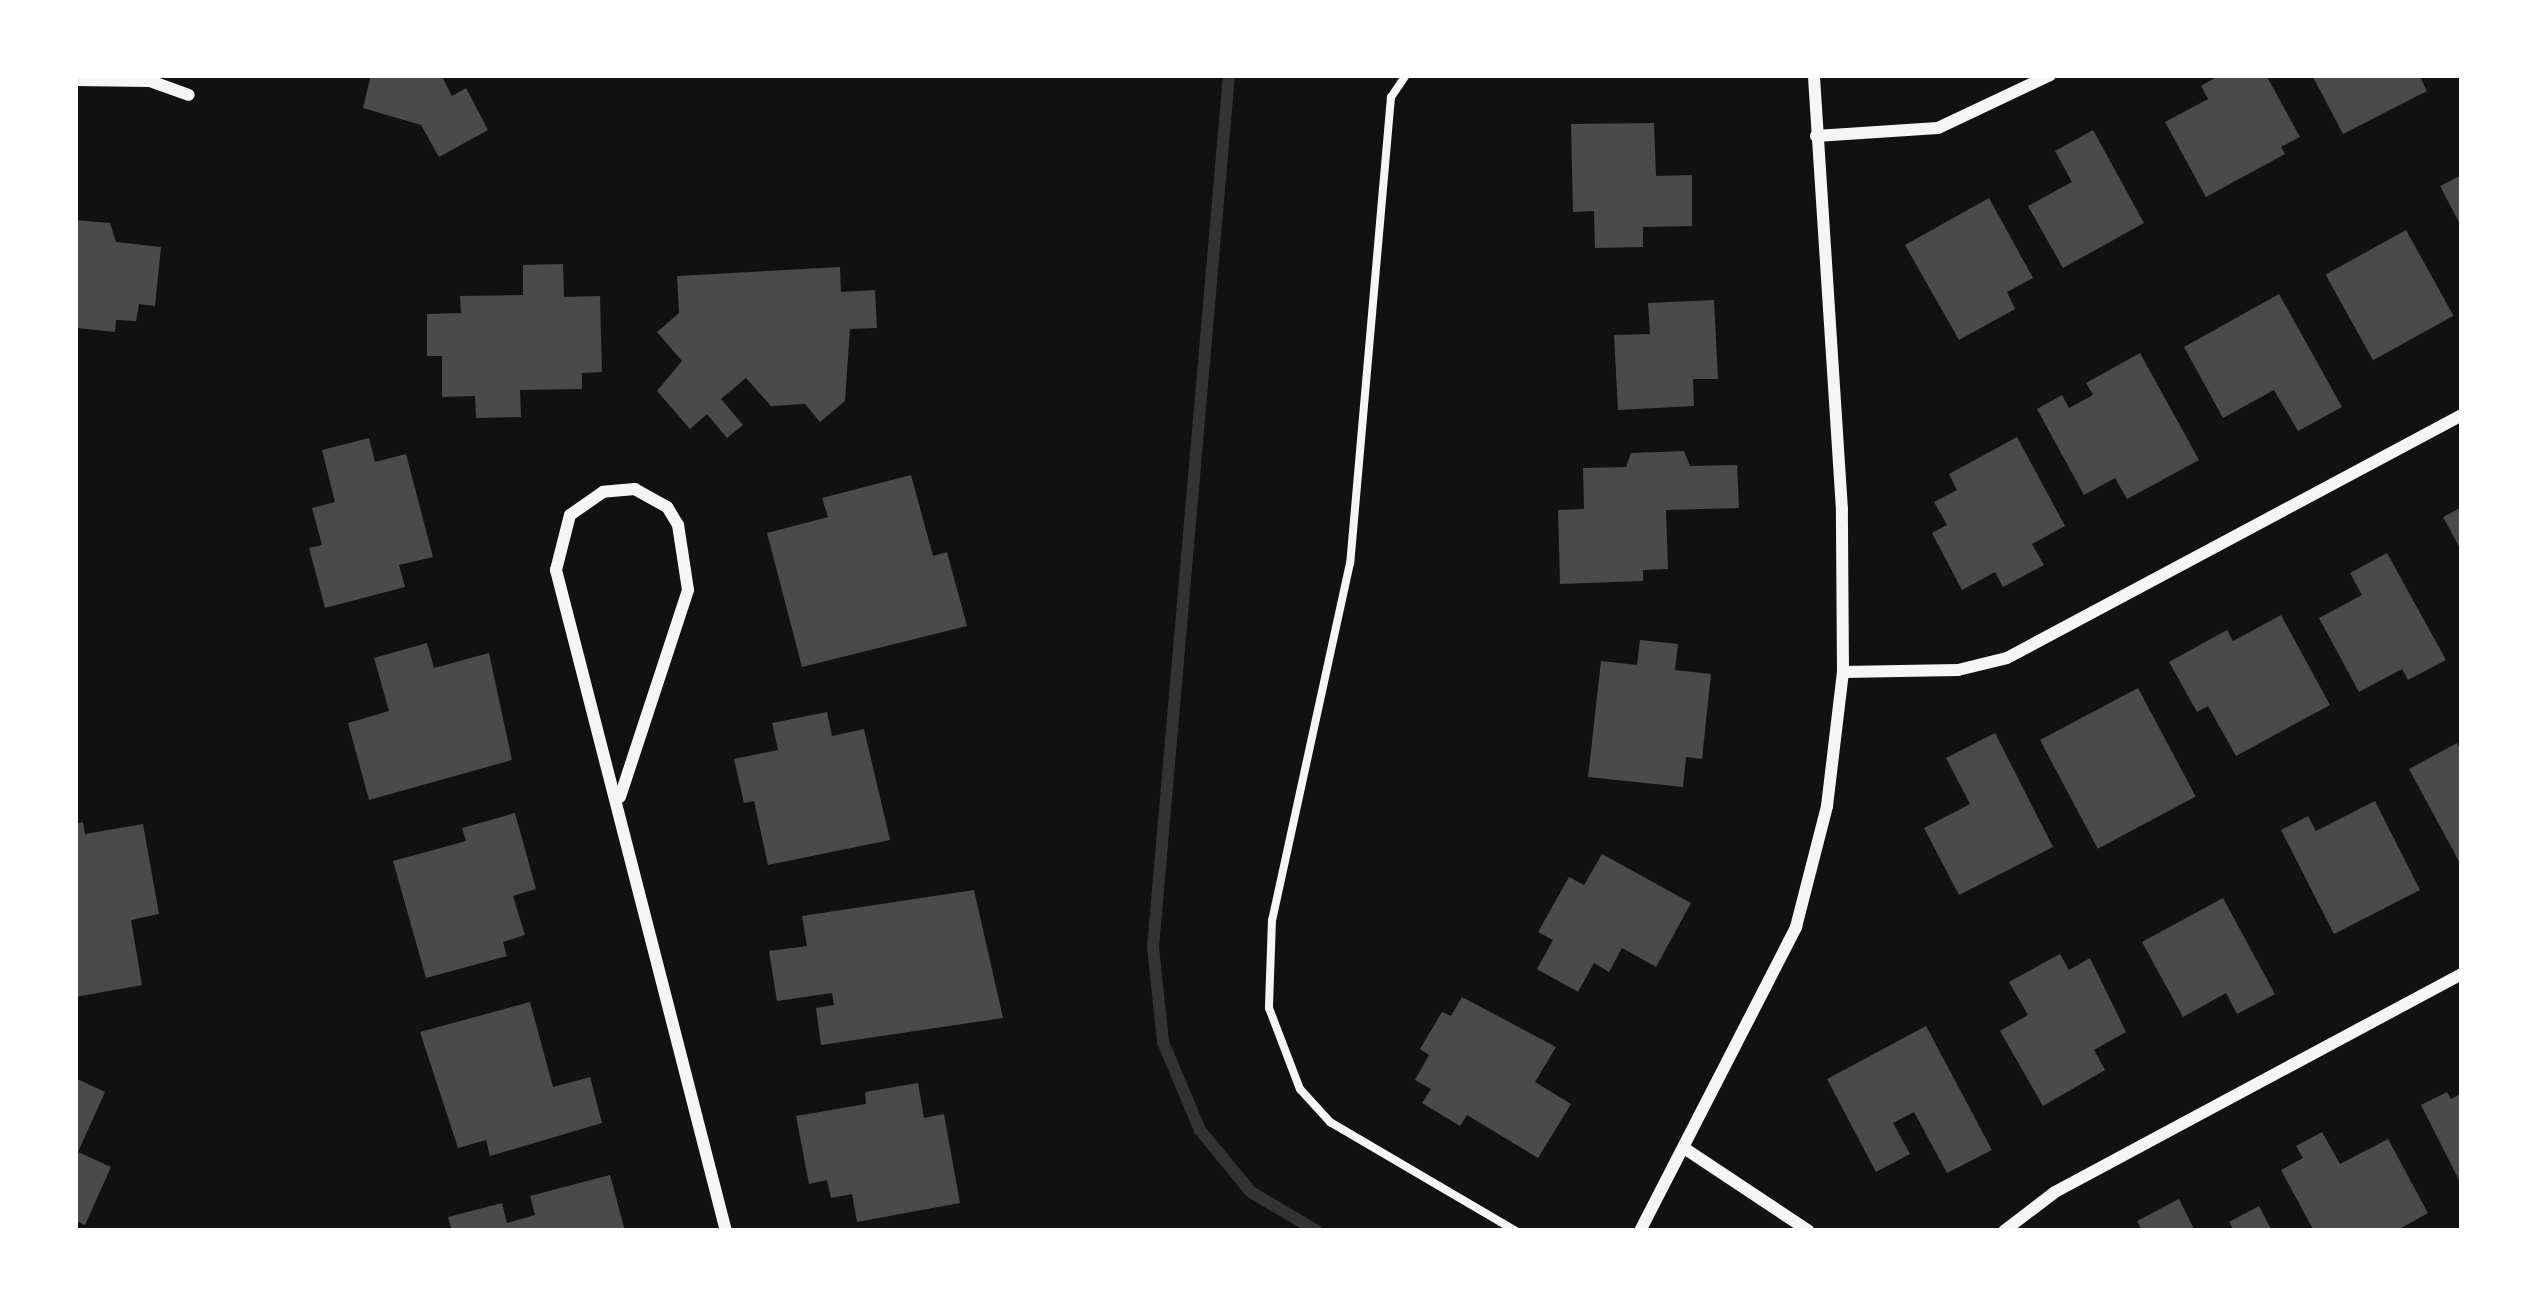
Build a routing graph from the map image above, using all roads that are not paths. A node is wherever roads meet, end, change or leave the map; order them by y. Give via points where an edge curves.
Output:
1 (1814, 75) edge
2 (2050, 75) edge
3 (75, 80) edge
4 (189, 95) dead end
5 (1816, 136) junction
6 (2462, 415) edge
7 (1843, 672) junction
8 (620, 797) junction
9 (2462, 974) edge
10 (1687, 1150) junction
11 (726, 1231) edge
12 (1640, 1231) edge
13 (1809, 1231) edge
14 (2004, 1231) edge

1 - 5 street
2 - 5 street via 1938,128
3 - 4 street via 150,81
5 - 7 street via 1842,510
6 - 7 street via 2007,658 1958,670
7 - 10 street via 1826,806 1796,927
8 - 8 street via 688,590 678,525 667,506 635,489 602,492 570,515 556,570 598,748
8 - 11 street via 647,945
9 - 14 street via 2055,1192
10 - 12 street
10 - 13 street

